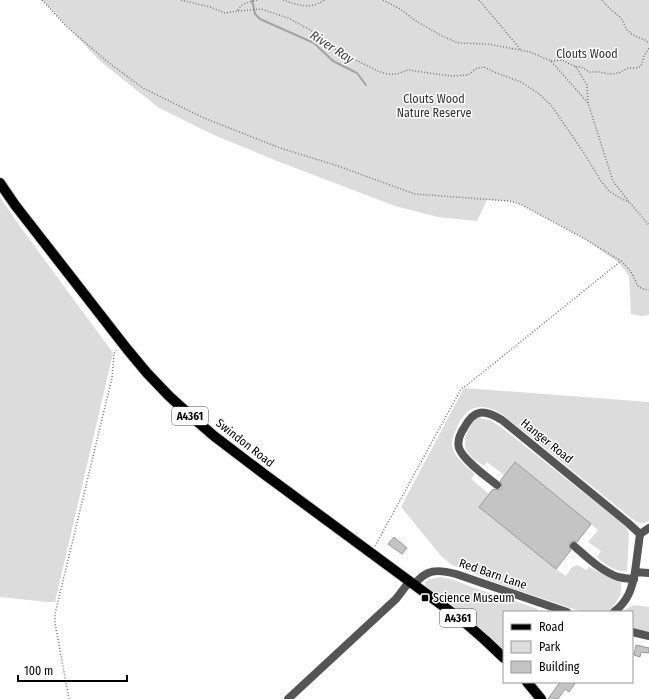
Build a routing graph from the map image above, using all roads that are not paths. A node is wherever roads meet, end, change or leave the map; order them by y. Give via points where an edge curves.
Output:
1 (0, 183) edge
2 (497, 485) dead end
3 (649, 528) edge
4 (640, 534) junction
5 (574, 546) dead end
6 (649, 573) edge
7 (634, 576) junction
8 (412, 584) junction
9 (564, 611) edge
10 (615, 611) edge
11 (633, 632) edge
12 (649, 636) edge
13 (503, 657) edge
14 (528, 683) edge
15 (288, 699) edge
16 (541, 699) edge

1 - 8 main road, Swindon Road / A4361 via 147,373 191,416
2 - 4 street, Hanger Road via 471,464 459,448 461,432 476,413 491,414 502,420
3 - 4 street
4 - 7 street
5 - 7 street via 611,574 619,577
6 - 7 street
7 - 10 street via 628,597
8 - 9 street, Red Barn Lane via 429,572 448,572
8 - 13 main road, Swindon Road / A4361 via 462,620
8 - 15 street, Red Barn Lane
11 - 12 street
14 - 16 main road

